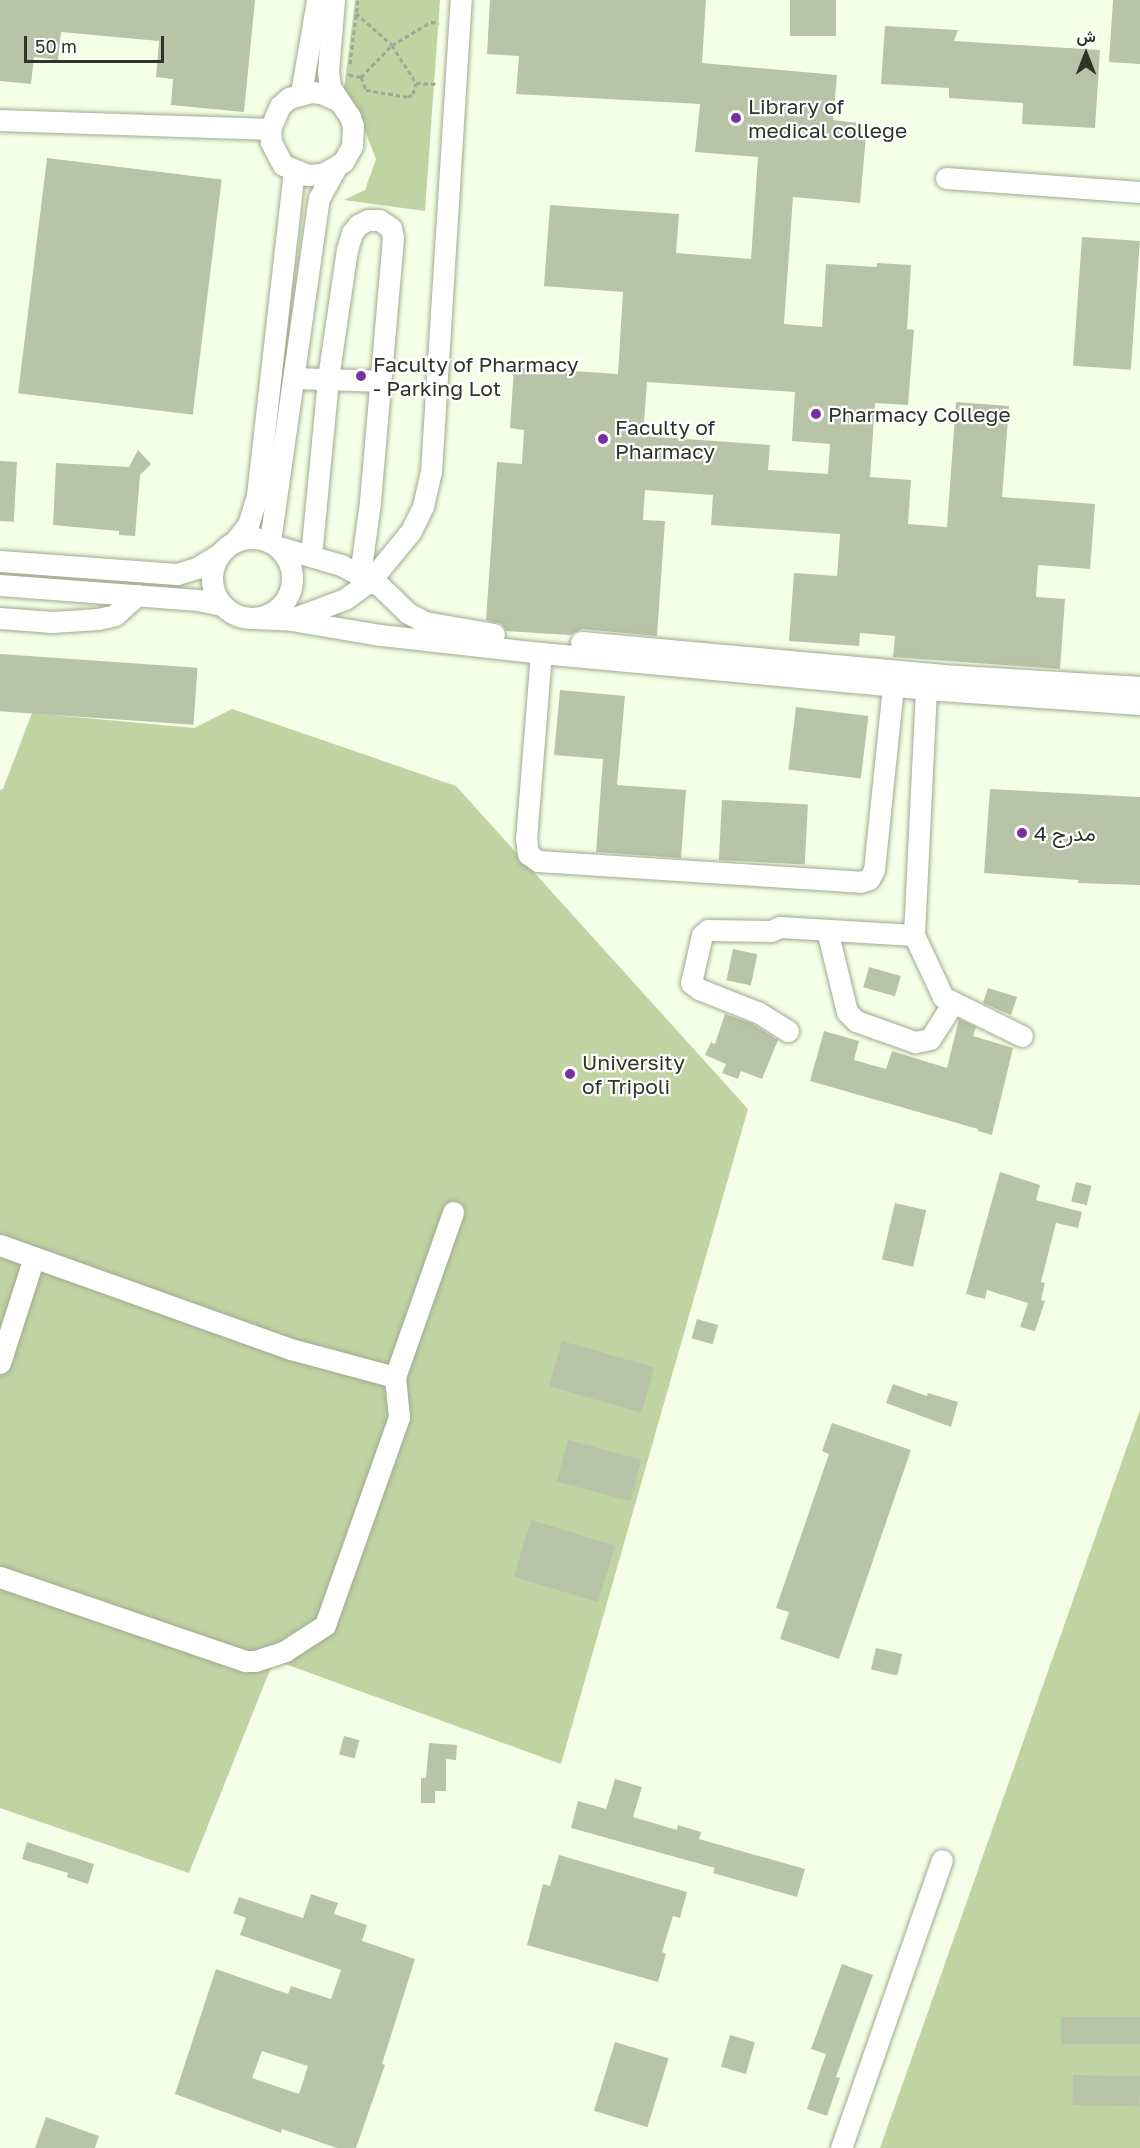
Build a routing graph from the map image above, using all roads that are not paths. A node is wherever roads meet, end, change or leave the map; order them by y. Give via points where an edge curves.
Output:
1 (316, 0) edge
2 (334, 0) edge
3 (461, 0) edge
4 (301, 93) junction
5 (339, 101) junction
6 (0, 120) edge
7 (270, 129) junction
8 (335, 169) junction
9 (294, 172) junction
10 (946, 178) dead end
11 (1140, 192) edge
12 (295, 378) junction
13 (328, 378) junction
14 (380, 381) junction
15 (274, 544) junction
16 (227, 548) junction
17 (311, 556) junction
18 (0, 561) edge
19 (365, 578) junction
20 (0, 585) edge
21 (137, 596) junction
22 (222, 605) junction
23 (0, 618) edge
24 (255, 618) junction
25 (291, 620) junction
26 (542, 653) junction
27 (893, 686) junction
28 (1140, 687) edge
29 (926, 689) junction
30 (1140, 704) edge
31 (827, 930) junction
32 (914, 935) junction
33 (953, 1003) junction
34 (788, 1031) dead end
35 (1022, 1036) dead end
36 (453, 1212) dead end
37 (0, 1245) edge
38 (34, 1257) junction
39 (0, 1363) edge
40 (395, 1377) junction
41 (0, 1577) edge
42 (942, 1860) dead end
43 (841, 2148) edge

1 - 4 street
2 - 5 street via 328,71 330,87
3 - 19 street via 431,472 417,521
4 - 5 street via 321,93
4 - 7 street via 280,106
5 - 8 street via 350,117 354,136 348,154
6 - 7 street
7 - 9 street via 275,154
8 - 9 street via 308,176
8 - 12 street via 319,198
9 - 16 street via 257,495 248,525
10 - 11 street
12 - 13 street
12 - 15 street
13 - 14 street
13 - 14 street via 346,250 358,225 375,219 391,228 393,238
13 - 17 street
14 - 19 street
15 - 16 street via 258,538
15 - 17 street
15 - 24 street via 291,567 291,590 278,609
16 - 18 street via 197,567 177,574
16 - 22 street via 212,571 213,589
17 - 19 street
19 - 25 street via 345,598
19 - 28 street via 425,622 486,633 945,675
20 - 21 street
21 - 22 street
21 - 23 street via 115,615 98,619 52,622
22 - 24 street via 237,615
24 - 25 street
25 - 26 street
26 - 27 street
26 - 27 street via 526,838 528,854 538,861 860,882 869,879 874,870
27 - 29 street
29 - 30 street
29 - 32 street
31 - 32 street
31 - 33 street via 846,1012 856,1021 915,1042 930,1039
31 - 34 street via 780,927 771,931 708,930 702,935 691,983 757,1012
32 - 33 street via 943,997
33 - 35 street
36 - 40 street
37 - 38 street
38 - 39 street
38 - 40 street via 291,1349
40 - 41 street via 399,1417 330,1618 285,1651 246,1661
42 - 43 street

